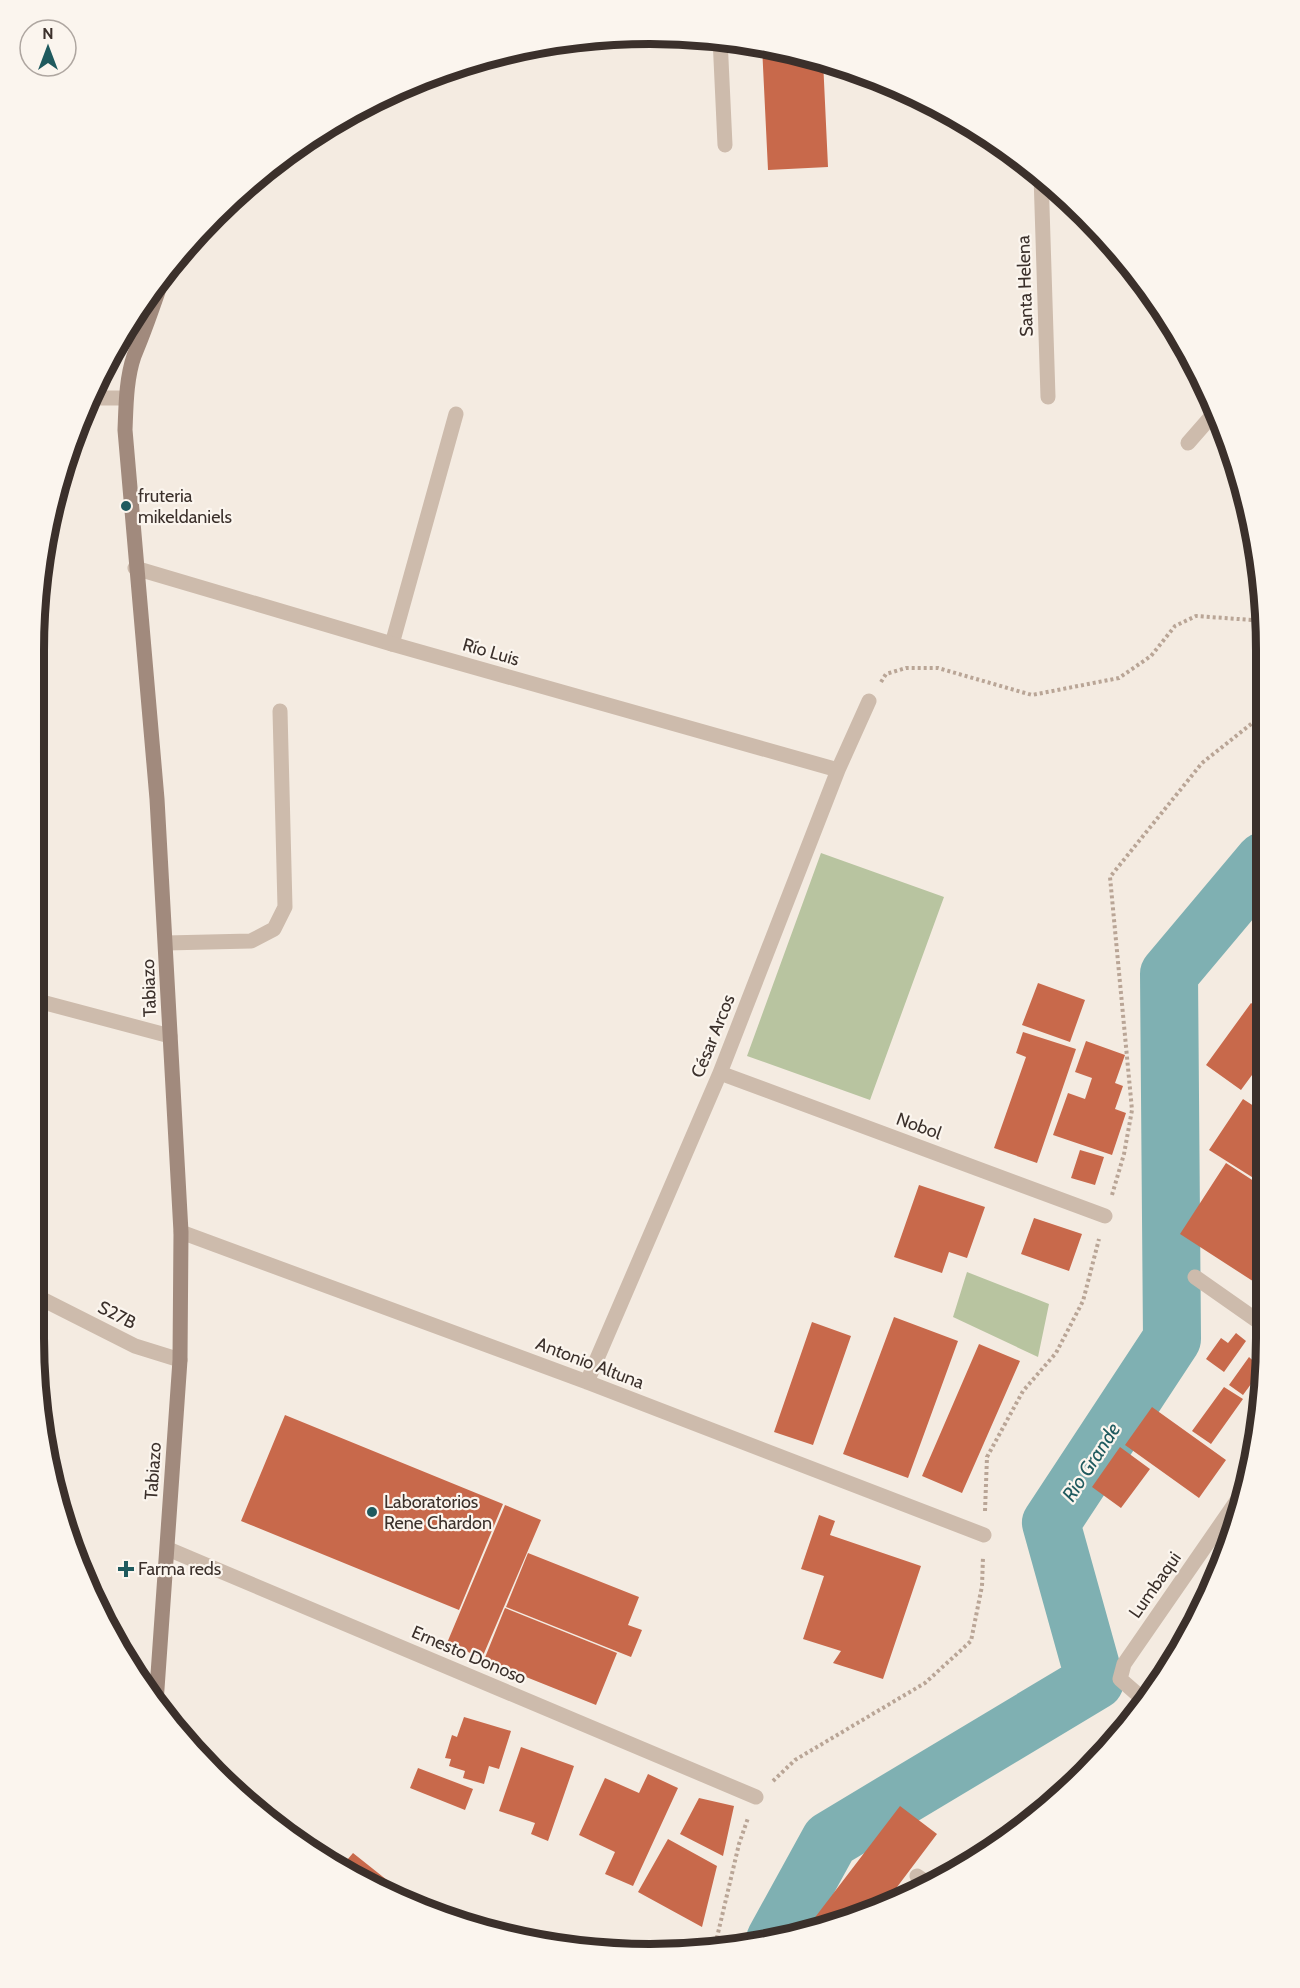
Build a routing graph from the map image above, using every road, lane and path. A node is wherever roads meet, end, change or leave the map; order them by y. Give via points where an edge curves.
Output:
1 (720, 48) edge
2 (725, 145) dead end
3 (1041, 187) edge
4 (156, 300) edge
5 (1048, 397) dead end
6 (99, 398) edge
7 (126, 398) junction
8 (456, 414) dead end
9 (1210, 418) edge
10 (1188, 443) dead end
11 (135, 568) junction
12 (1255, 620) edge
13 (392, 644) junction
14 (869, 701) joint
15 (280, 711) dead end
16 (1256, 720) edge
17 (838, 770) junction
18 (166, 943) junction
19 (44, 1003) edge
20 (170, 1036) junction
21 (720, 1073) junction
22 (1105, 1216) junction
23 (181, 1232) junction
24 (1195, 1277) dead end
25 (44, 1300) edge
26 (1256, 1320) edge
27 (180, 1360) junction
28 (587, 1382) junction
29 (1232, 1508) edge
30 (984, 1535) junction
31 (168, 1549) junction
32 (157, 1690) edge
33 (1139, 1696) edge
34 (756, 1797) junction
35 (716, 1940) edge

1 - 2 street
3 - 5 street, Santa Helena
4 - 7 street, Tabiazo via 134,357
6 - 7 street
7 - 11 street, Tabiazo
8 - 13 street
9 - 10 street
11 - 13 street, Río Luis
11 - 18 street, Tabiazo
12 - 14 path via 1196,616 1175,626 1151,656 1119,678 1032,695 938,668 906,668 886,674
13 - 17 street, Río Luis
14 - 17 street, César Arcos
15 - 18 street via 285,906 274,929 251,941
16 - 22 path via 1202,762 1110,877 1132,1110 1124,1154
17 - 21 street, César Arcos
18 - 20 street, Tabiazo
19 - 20 street
20 - 23 street, Tabiazo
21 - 22 street, Nobol
21 - 28 street, César Arcos
22 - 30 path via 1083,1301 1056,1353 1023,1391 987,1457
23 - 27 street, Tabiazo
23 - 28 street, Antonio Altuna
24 - 26 street
25 - 27 street, S27B via 135,1346
27 - 31 street, Tabiazo
28 - 30 street, Antonio Altuna
29 - 33 street, Lumbaqui via 1124,1664 1120,1679
30 - 34 path via 982,1586 970,1641 925,1683 795,1760
31 - 32 street, Tabiazo
31 - 34 street, Ernesto Donoso
34 - 35 path via 739,1844

